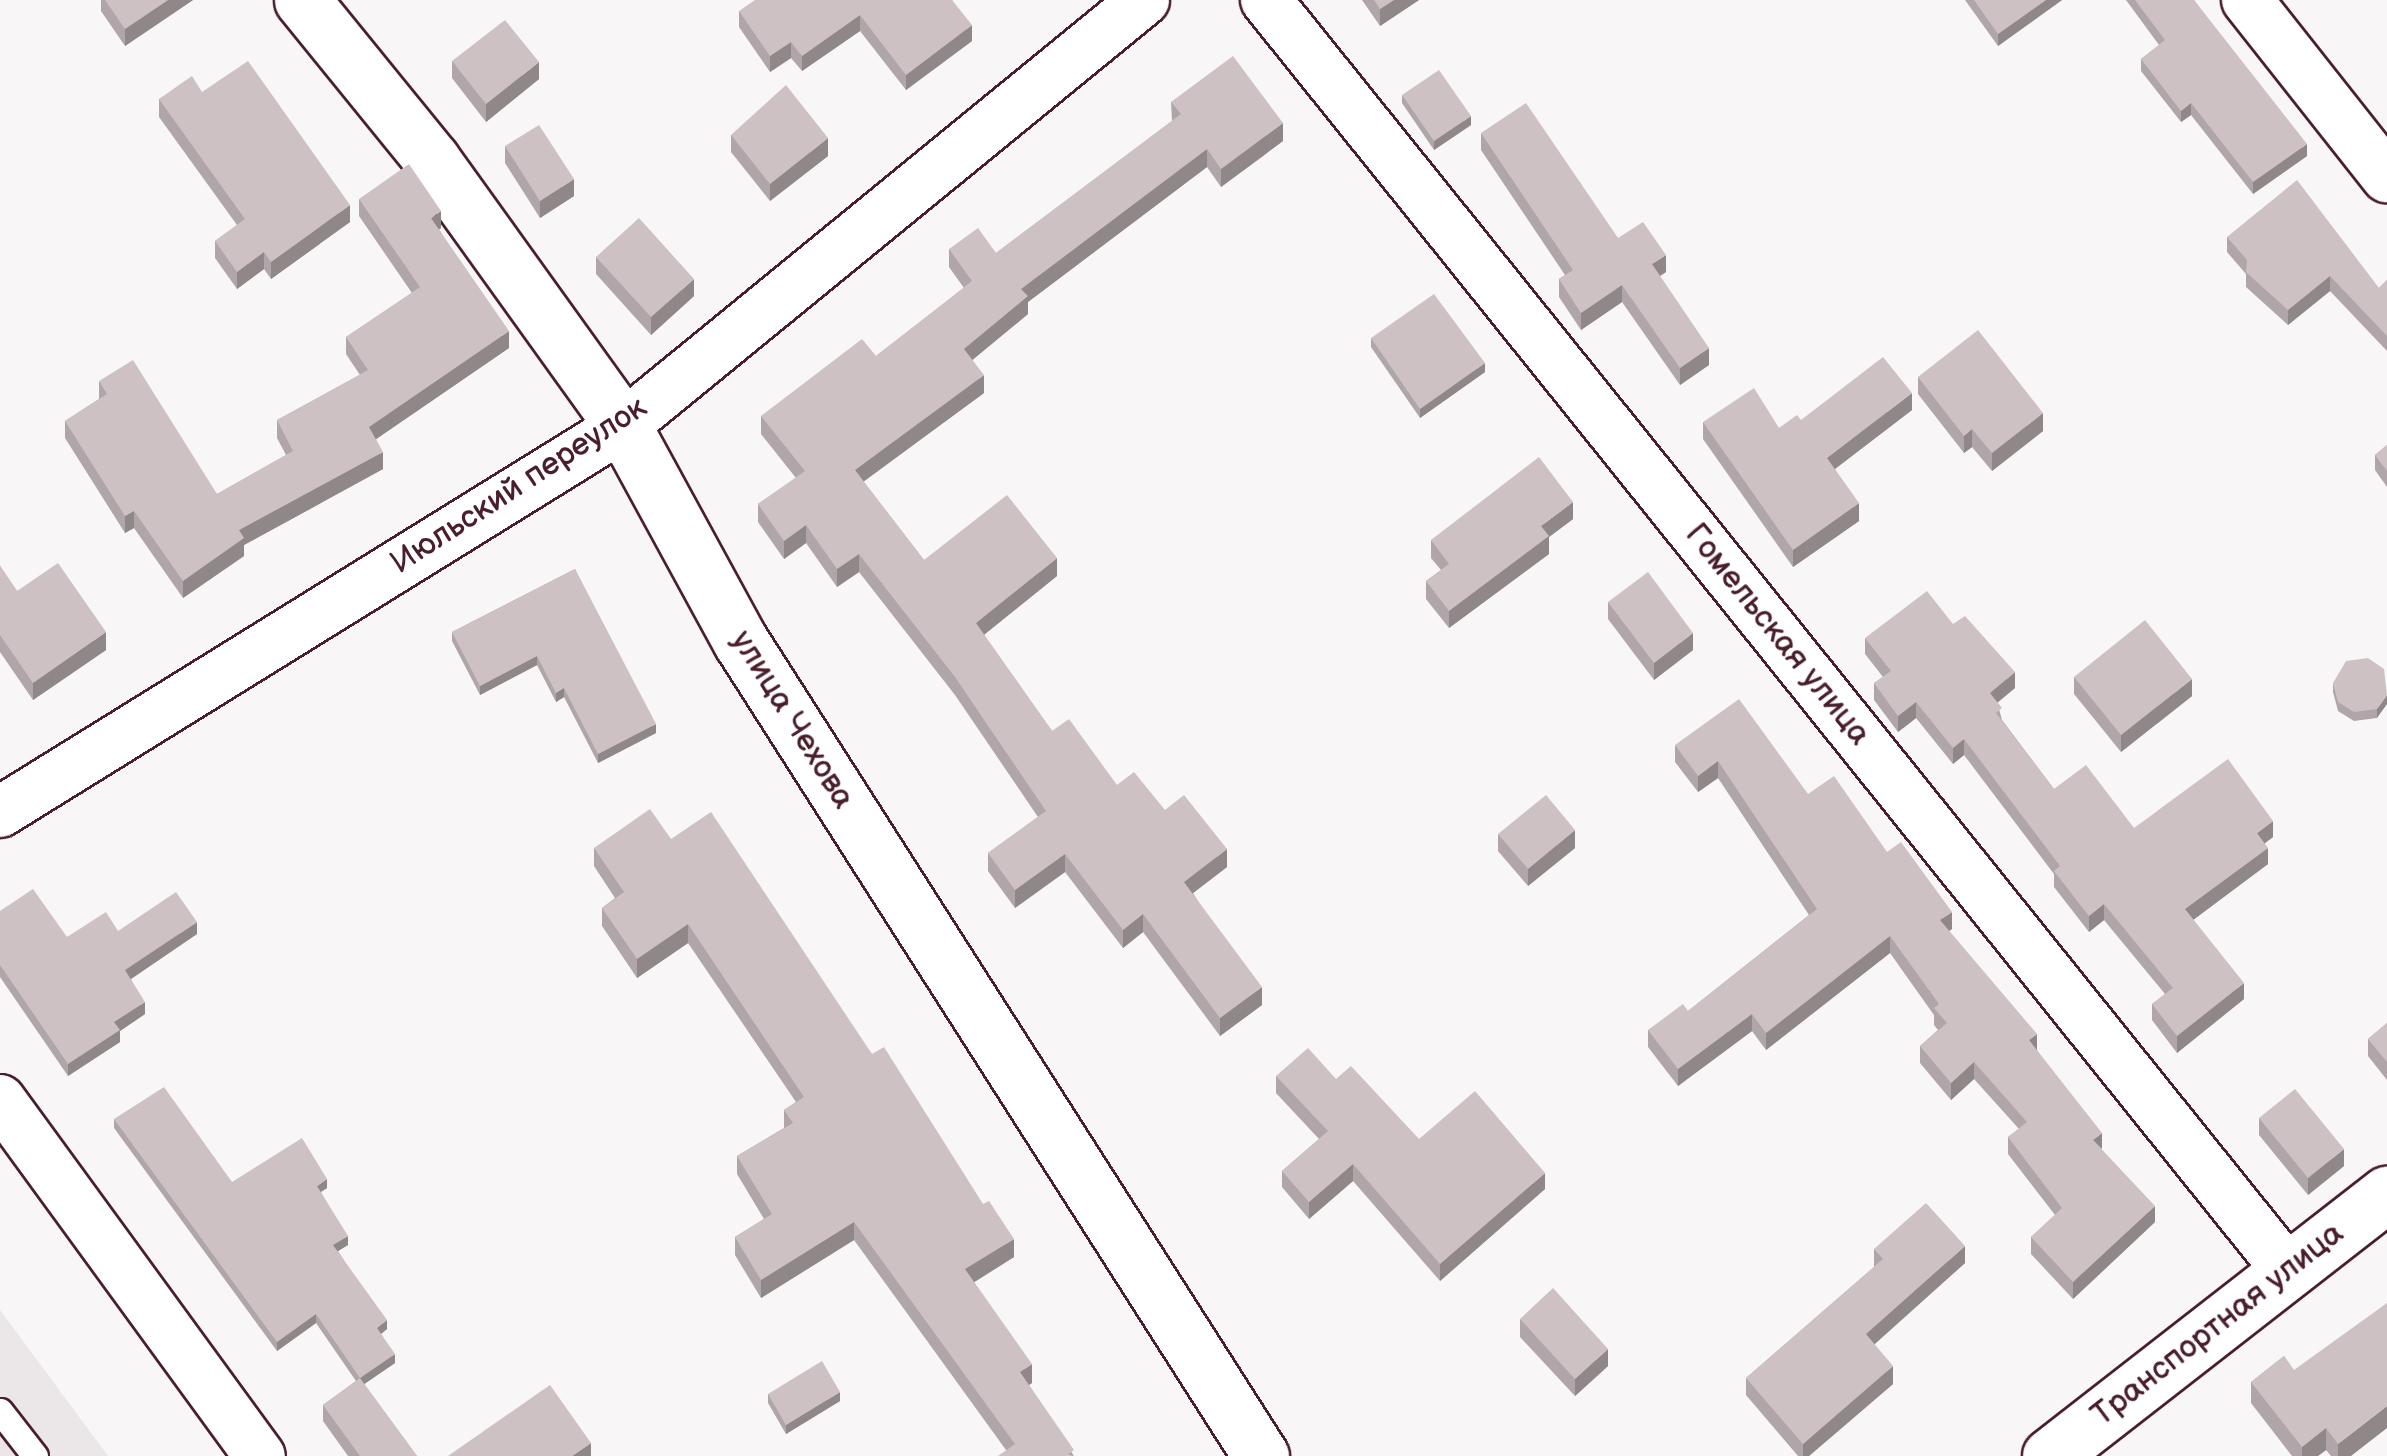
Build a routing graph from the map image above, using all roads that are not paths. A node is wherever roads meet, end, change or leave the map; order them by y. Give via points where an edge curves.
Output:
1 (302, 0) edge
2 (1144, 0) edge
3 (1266, 0) edge
4 (2247, 0) edge
5 (2387, 177) edge
6 (622, 426) junction
7 (0, 812) edge
8 (0, 1100) edge
9 (2387, 1194) edge
10 (2288, 1271) junction
11 (0, 1410) edge
12 (34, 1456) edge
13 (260, 1456) edge
14 (1260, 1456) edge
15 (2050, 1456) edge

1 - 6 street, улица Чехова via 432,160
2 - 6 street, Июльский переулок
3 - 10 street, Гомельская улица
4 - 5 street
6 - 7 street, Июльский переулок
6 - 14 street, улица Чехова via 741,642
8 - 13 street
9 - 10 street, Транспортная улица
10 - 15 street, Транспортная улица
11 - 12 lane

